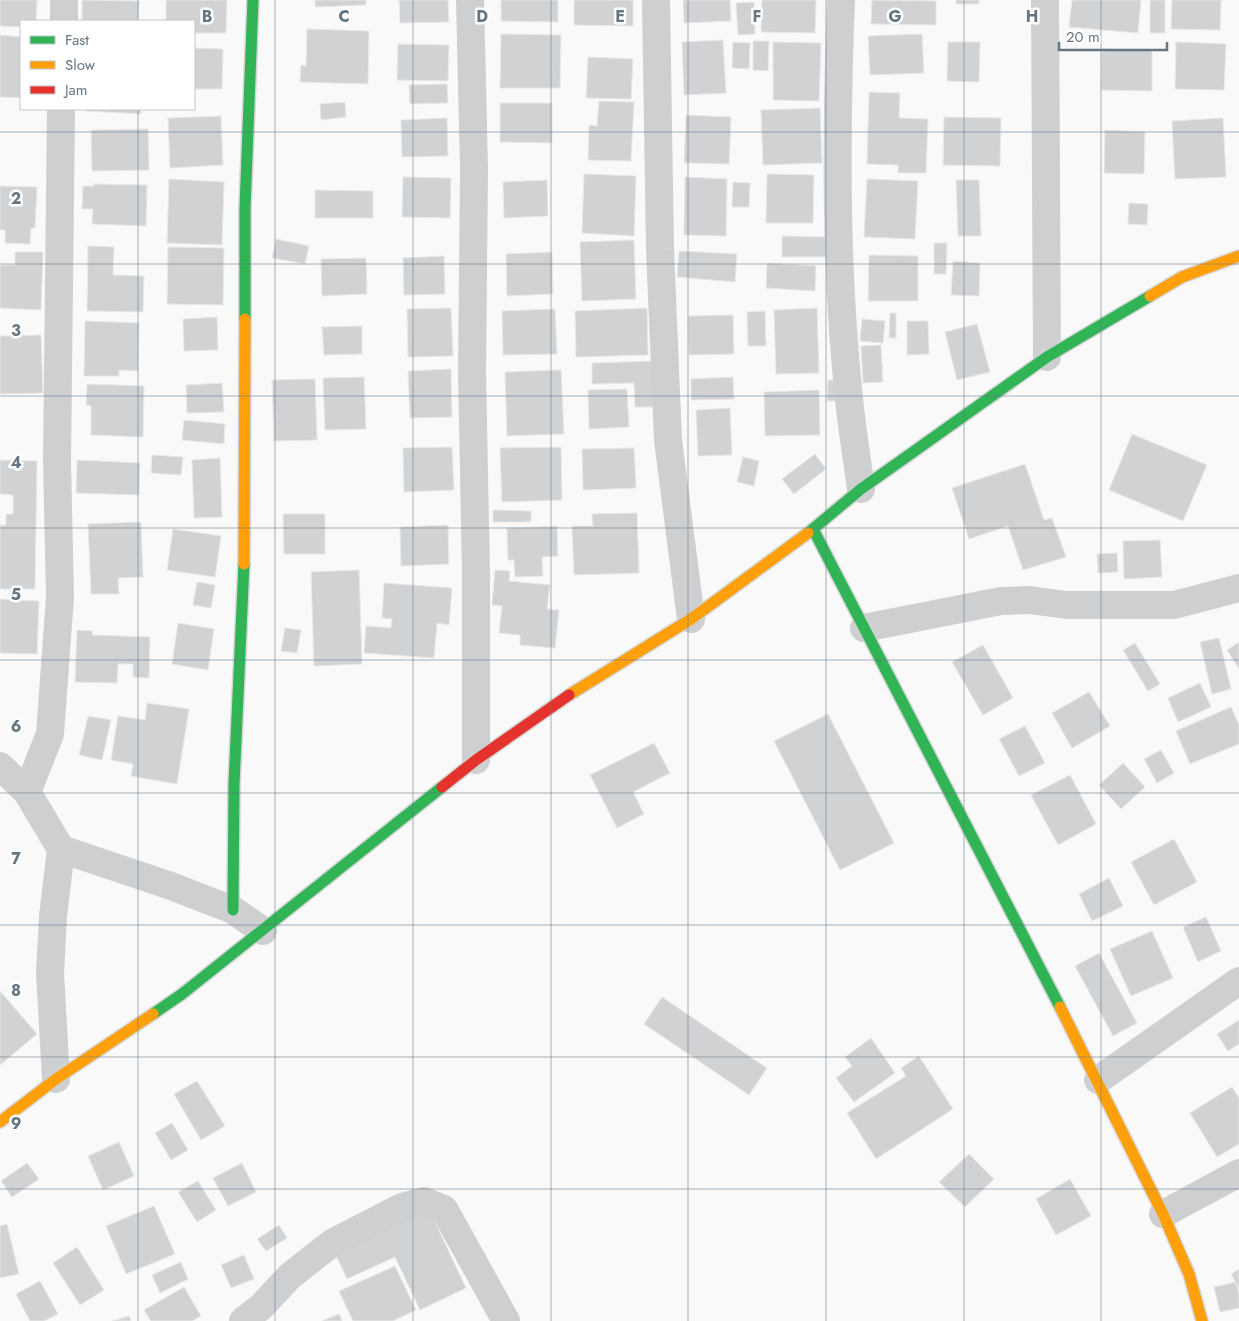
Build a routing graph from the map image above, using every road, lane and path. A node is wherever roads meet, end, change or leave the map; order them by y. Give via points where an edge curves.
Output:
1 (64, 0) edge
2 (253, 0) edge
3 (470, 0) edge
4 (656, 0) edge
5 (841, 0) edge
6 (1045, 0) edge
7 (64, 20) edge
8 (61, 110) edge
9 (1239, 256) edge
10 (1047, 357) junction
11 (861, 489) junction
12 (813, 529) junction
13 (1239, 588) edge
14 (691, 619) junction
15 (864, 628) junction
16 (476, 760) junction
17 (0, 766) edge
18 (27, 792) junction
19 (61, 849) junction
20 (233, 910) junction
21 (263, 931) junction
22 (1239, 981) edge
23 (56, 1079) junction
24 (1098, 1080) junction
25 (0, 1122) edge
26 (1239, 1173) edge
27 (1163, 1214) junction
28 (243, 1321) edge
29 (506, 1321) edge
30 (1202, 1321) edge

1 - 7 street
2 - 20 street via 245,208 244,569 234,784
3 - 16 street via 474,169 472,373
4 - 14 street via 660,250 668,440
5 - 11 street via 839,221 843,328
6 - 10 street
8 - 18 street via 57,451 60,596 50,734
9 - 10 street via 1182,277
10 - 11 street
11 - 12 street
12 - 14 street
12 - 15 street
13 - 15 street via 1174,605 1066,606 1030,600 1001,601
14 - 16 street via 560,701
15 - 24 street
16 - 21 street
17 - 18 street
18 - 19 street
19 - 20 street
19 - 23 street via 50,974
20 - 21 street
21 - 23 street via 182,994
22 - 24 street
23 - 25 street
24 - 27 street
26 - 27 street
27 - 30 street via 1189,1274
28 - 29 street via 290,1276 332,1243 402,1207 424,1202 444,1209

